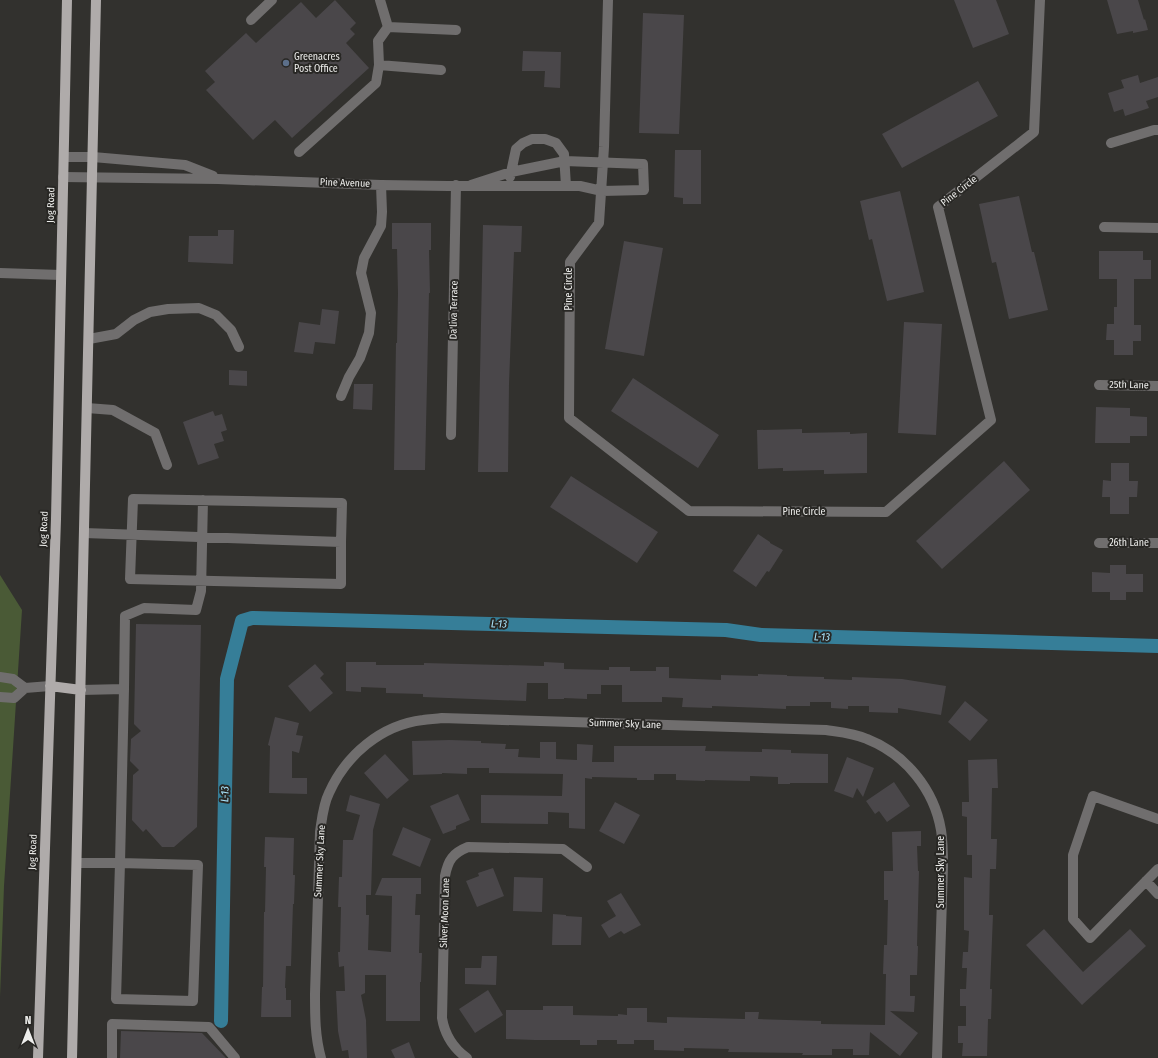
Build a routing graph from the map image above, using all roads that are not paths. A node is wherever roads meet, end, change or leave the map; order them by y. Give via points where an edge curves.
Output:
1 (68, 0) edge
2 (96, 0) edge
3 (272, 0) edge
4 (380, 0) edge
5 (608, 0) edge
6 (1040, 0) edge
7 (251, 20) dead end
8 (388, 27) junction
9 (456, 30) dead end
10 (379, 65) junction
11 (441, 70) dead end
12 (1158, 130) edge
13 (1111, 143) dead end
14 (299, 152) dead end
15 (64, 158) junction
16 (93, 158) junction
17 (565, 162) junction
18 (603, 163) junction
19 (511, 172) junction
20 (92, 176) junction
21 (63, 177) junction
22 (218, 179) junction
23 (381, 185) junction
24 (456, 185) junction
25 (471, 185) junction
26 (507, 185) junction
27 (566, 186) junction
28 (602, 191) junction
29 (1104, 227) dead end
30 (1158, 228) edge
31 (0, 273) edge
32 (61, 275) junction
33 (89, 339) junction
34 (239, 348) dead end
35 (1099, 385) dead end
36 (1158, 386) edge
37 (341, 396) dead end
38 (87, 408) junction
39 (451, 435) dead end
40 (167, 465) dead end
41 (203, 500) junction
42 (84, 533) junction
43 (131, 535) junction
44 (203, 538) junction
45 (341, 542) junction
46 (1099, 543) dead end
47 (1158, 543) edge
48 (202, 581) junction
49 (0, 677) edge
50 (50, 686) junction
51 (25, 688) junction
52 (124, 689) junction
53 (81, 690) junction
54 (0, 697) edge
55 (1158, 819) edge
56 (77, 863) junction
57 (120, 863) junction
58 (587, 867) dead end
59 (1158, 869) edge
60 (1146, 881) junction
61 (1158, 894) edge
62 (38, 1058) edge
63 (72, 1058) edge
64 (112, 1058) edge
65 (235, 1058) edge
66 (321, 1058) edge
67 (467, 1058) edge
68 (937, 1058) edge

1 - 15 main road, Jog Road
2 - 16 main road
3 - 7 street
4 - 8 street
5 - 18 street, Pine Circle
6 - 28 street, Pine Circle via 1034,132 938,207 991,420 886,512 689,511 569,418 570,262 599,222
8 - 9 street
8 - 10 street via 378,41
10 - 11 street
10 - 14 street via 376,84
12 - 13 street
15 - 16 street, Pine Avenue
15 - 21 main road, Jog Road
16 - 20 main road
16 - 22 street, Pine Avenue via 185,165
17 - 18 street, Pine Avenue
17 - 19 street, Pine Avenue
17 - 19 street via 564,154 556,143 545,139 532,140 516,149
17 - 27 street
18 - 28 street, Pine Circle
18 - 28 street, Pine Avenue via 643,164 644,190
19 - 25 street, Pine Avenue
19 - 26 street
20 - 21 street, Pine Avenue
20 - 22 street, Pine Avenue
20 - 33 main road
21 - 32 main road, Jog Road
22 - 23 street, Pine Avenue
23 - 24 street, Pine Avenue
23 - 37 street via 381,226 364,258 361,273 371,313 370,333
24 - 25 street, Pine Avenue
24 - 39 street, Da'liva Terrace
25 - 26 street, Pine Avenue
26 - 27 street, Pine Avenue
27 - 28 street, Pine Avenue
29 - 30 street
31 - 32 street
32 - 50 main road, Jog Road
33 - 34 street via 116,334 150,312 198,308 216,315 231,330
33 - 38 main road
35 - 36 street, 25th Lane
38 - 40 street via 113,410 156,432
38 - 42 main road
41 - 43 street via 133,499
41 - 44 street
41 - 45 street via 342,503
42 - 43 street
42 - 53 main road
43 - 44 street
43 - 48 street via 130,579
44 - 45 street
44 - 48 street
45 - 48 street via 342,584
46 - 47 street, 26th Lane
48 - 52 street via 202,591 196,610 144,608 125,616
49 - 51 street via 13,679
50 - 51 street
50 - 53 main road
50 - 62 main road, Jog Road
51 - 54 street via 14,698
52 - 53 street
52 - 57 street
53 - 56 main road
55 - 60 street via 1093,796 1073,855 1073,920 1090,938
56 - 57 street
56 - 63 main road
57 - 57 street via 116,999 193,1001 198,865
58 - 67 street, Silver Moon Lane via 563,849 468,847 452,857 445,876 442,1018 447,1037
59 - 60 street
60 - 61 street
64 - 65 street via 112,1024 209,1027
66 - 68 street, Summer Sky Lane via 317,1045 315,986 320,832 322,812 328,794 342,769 369,741 404,724 442,718 826,730 867,738 896,755 911,768 926,789 936,809 942,837

